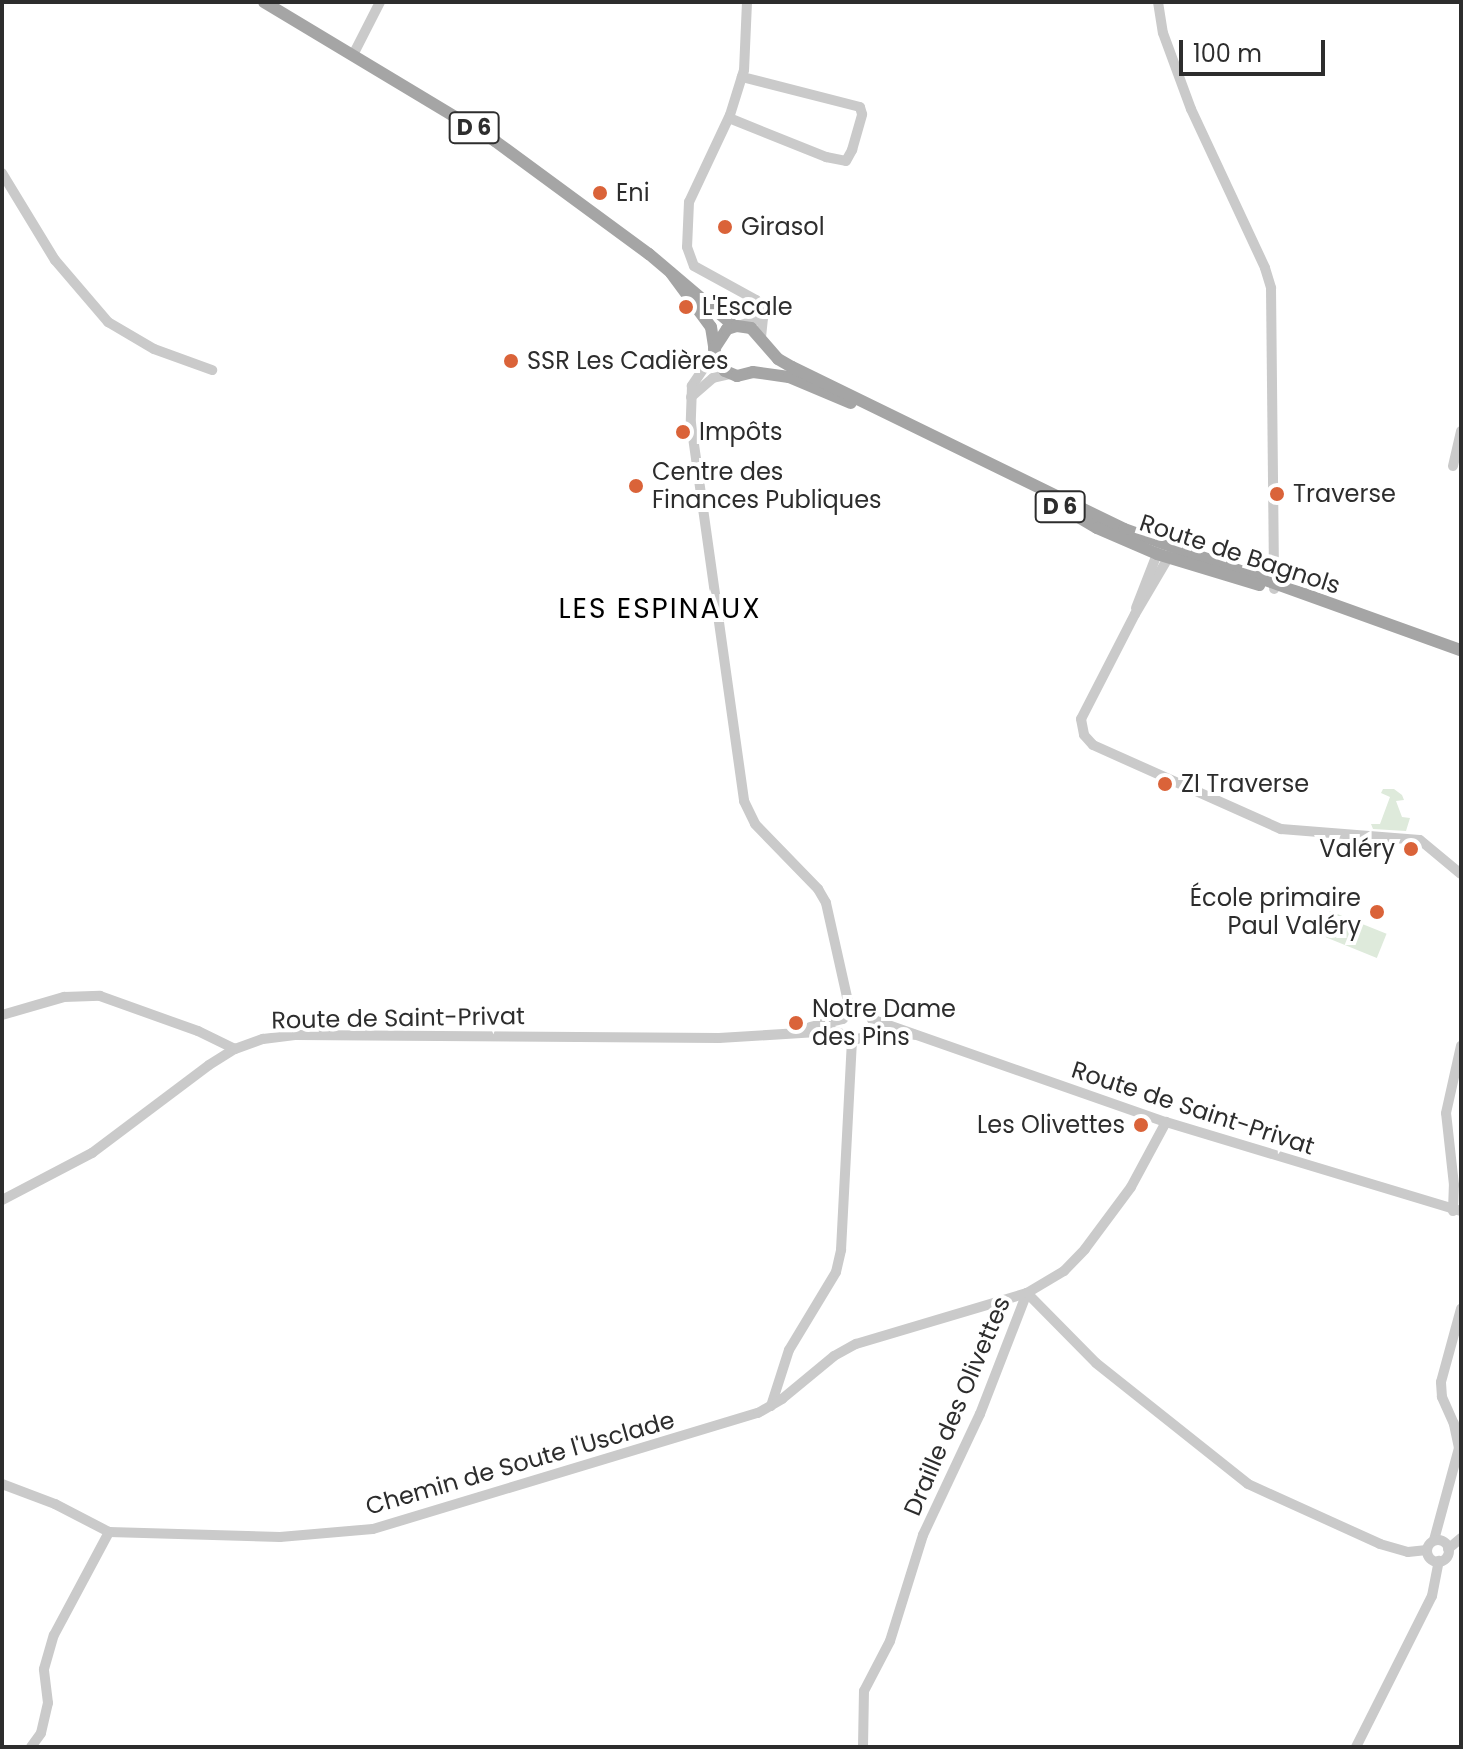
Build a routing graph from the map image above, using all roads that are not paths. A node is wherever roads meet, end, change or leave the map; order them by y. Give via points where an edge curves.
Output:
1 (380, 2) edge
2 (747, 2) edge
3 (1158, 2) edge
4 (267, 3) edge
5 (353, 55) junction
6 (742, 77) junction
7 (729, 118) junction
8 (2, 173) edge
9 (671, 273) junction
10 (763, 318) junction
11 (735, 326) junction
12 (762, 341) junction
13 (714, 351) junction
14 (212, 370) dead end
15 (753, 372) junction
16 (731, 374) junction
17 (691, 397) junction
18 (856, 401) junction
19 (1461, 431) edge
20 (1453, 466) dead end
21 (1165, 551) junction
22 (1274, 586) junction
23 (1461, 650) edge
24 (1461, 874) edge
25 (850, 1012) junction
26 (2, 1015) edge
27 (874, 1020) junction
28 (793, 1031) junction
29 (858, 1035) junction
30 (915, 1035) junction
31 (1461, 1046) edge
32 (235, 1049) junction
33 (1166, 1122) junction
34 (2, 1200) edge
35 (1457, 1211) edge
36 (1027, 1293) junction
37 (1461, 1309) edge
38 (771, 1406) junction
39 (2, 1484) edge
40 (109, 1532) junction
41 (1461, 1538) edge
42 (1434, 1540) junction
43 (1448, 1549) junction
44 (1427, 1550) junction
45 (1439, 1561) junction
46 (31, 1747) edge
47 (863, 1747) edge
48 (1356, 1747) edge

1 - 5 street
2 - 6 street
3 - 22 street via 1163,33 1191,109 1271,288
4 - 5 main road, D 6
5 - 9 main road, D 6 via 495,141
6 - 7 street
6 - 7 street via 860,107 852,150 846,161 826,157
7 - 10 street via 689,202 687,247 694,266 756,300
8 - 14 street via 55,260 108,322 154,349
9 - 11 main road, D 6
9 - 13 main road, D 6 via 711,327
10 - 11 street
10 - 12 street
11 - 12 main road via 751,328
11 - 13 main road via 721,334
12 - 15 main road via 763,360
12 - 18 main road, D 6 via 785,363
13 - 16 main road via 720,366
13 - 17 street via 692,386
15 - 16 main road
15 - 18 main road, D 6 via 789,377
16 - 17 street via 713,378
17 - 25 street via 744,801 755,824 826,903
18 - 21 main road, Route de Bagnols / D 6
19 - 20 street
21 - 22 main road, Route de Bagnols / D 6
21 - 24 street via 1081,719 1093,745 1281,829 1420,840
22 - 23 main road, Route de Bagnols / D 6
25 - 27 street, Route de Saint-Privat via 868,1011
25 - 28 street, Route de Saint-Privat
25 - 29 street
26 - 32 street via 64,997 100,996
27 - 29 street
27 - 30 street, Route de Saint-Privat
28 - 29 street, Route de Saint-Privat
28 - 32 street, Route de Saint-Privat via 719,1038 297,1035
29 - 30 street, Route de Saint-Privat
29 - 38 street via 836,1272 789,1350
30 - 33 street, Route de Saint-Privat
31 - 35 street via 1446,1113
32 - 34 street, Route de Saint-Privat via 116,1138
33 - 35 street, Route de Saint-Privat
33 - 36 street, Draille des Olivettes via 1131,1187 1085,1249 1064,1271
36 - 38 street, Chemin de Soute l'Usclade via 856,1344
36 - 44 street via 1096,1363 1248,1484 1380,1544 1408,1552
36 - 47 street, Draille des Olivettes via 980,1414 923,1535 890,1641 864,1691
37 - 42 street via 1441,1382 1459,1448
38 - 40 street, Chemin de Soute l'Usclade via 373,1529 280,1537
39 - 40 street, Chemin de Soute l'Usclade
40 - 46 street via 54,1635 44,1669 48,1703 41,1733
41 - 43 street
42 - 43 street
42 - 44 street
43 - 45 street
44 - 45 street
45 - 48 street via 1432,1596

